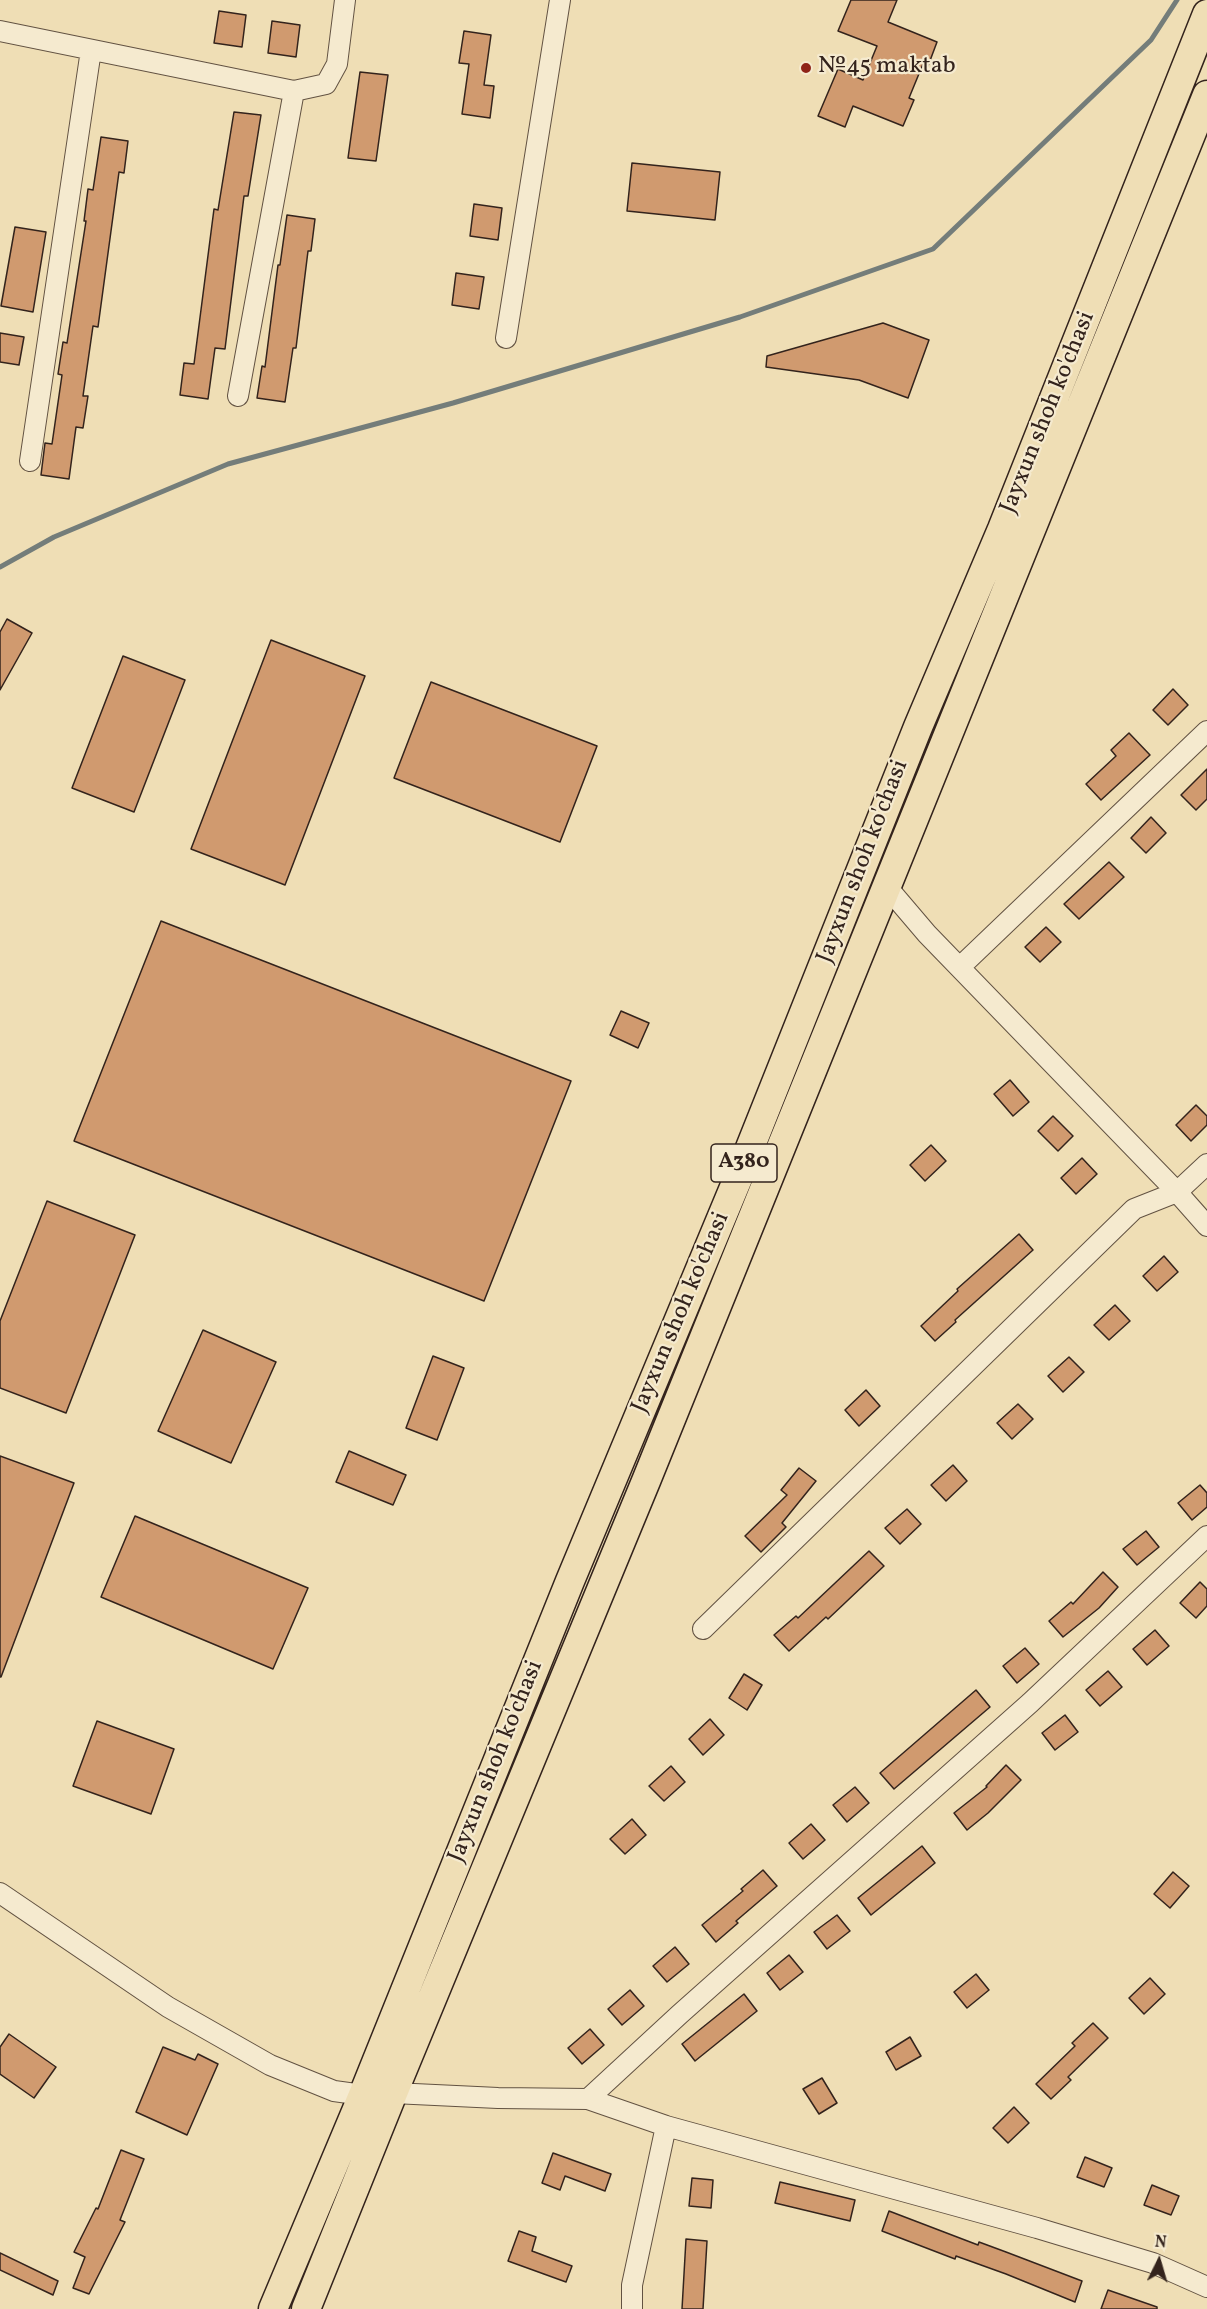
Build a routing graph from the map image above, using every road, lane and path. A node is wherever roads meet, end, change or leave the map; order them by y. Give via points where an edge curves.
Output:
1 (345, 0) edge
2 (560, 0) edge
3 (1207, 14) edge
4 (0, 31) edge
5 (92, 50) junction
6 (294, 91) junction
7 (1207, 96) edge
8 (506, 338) dead end
9 (238, 396) dead end
10 (30, 461) dead end
11 (1207, 731) edge
12 (887, 887) junction
13 (960, 967) junction
14 (1207, 1164) edge
15 (1177, 1192) junction
16 (1207, 1226) edge
17 (1207, 1536) edge
18 (703, 1629) dead end
19 (0, 1893) edge
20 (393, 2093) junction
21 (363, 2095) junction
22 (588, 2099) junction
23 (666, 2126) junction
24 (1207, 2287) edge
25 (273, 2309) edge
26 (306, 2309) edge
27 (632, 2309) edge

1 - 6 street via 337,64 326,84
2 - 8 street
3 - 21 highway, Jayxun shoh ko'chasi / A380 via 1002,529
4 - 5 street
5 - 6 street
5 - 10 street
6 - 9 street
7 - 12 highway, Jayxun shoh ko'chasi / A380
11 - 13 street
12 - 13 street
12 - 20 highway, Jayxun shoh ko'chasi / A380
13 - 15 street
14 - 15 street
15 - 16 street
15 - 18 street via 1134,1209
17 - 22 street via 1030,1703
19 - 21 street via 168,2007 239,2048 334,2091
20 - 21 street
20 - 22 street
20 - 26 highway, Jayxun shoh ko'chasi / A380
21 - 25 highway, Jayxun shoh ko'chasi / A380
22 - 23 street
23 - 24 street via 1037,2228 1154,2263
23 - 27 street via 632,2285

